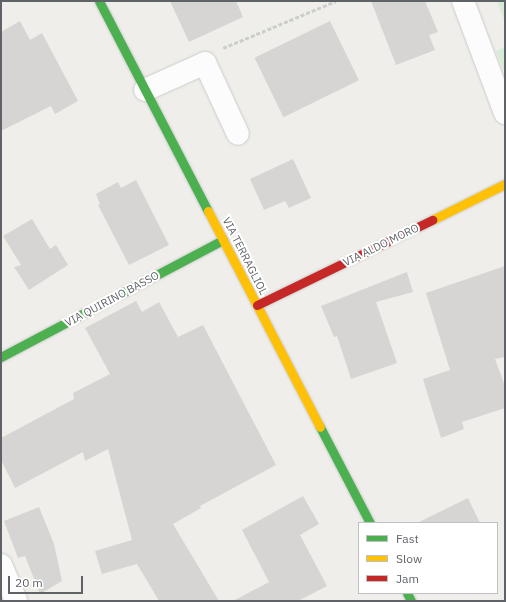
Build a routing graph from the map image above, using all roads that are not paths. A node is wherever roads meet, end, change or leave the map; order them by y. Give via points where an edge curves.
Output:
1 (99, 1) edge
2 (463, 1) edge
3 (145, 90) junction
4 (505, 114) edge
5 (238, 134) dead end
6 (505, 184) edge
7 (223, 240) junction
8 (257, 305) junction
9 (1, 358) edge
10 (369, 522) edge
11 (1, 565) edge
12 (16, 601) edge

1 - 3 street, VIA TERRAGLIOL
2 - 4 street
3 - 5 street via 205,63
3 - 7 street, VIA TERRAGLIOL
6 - 8 street, VIA ALDO MORO
7 - 8 street, VIA TERRAGLIOL
7 - 9 street, VIA QUIRINO BASSO
8 - 10 street, VIA TERRAGLIOL
11 - 12 street

